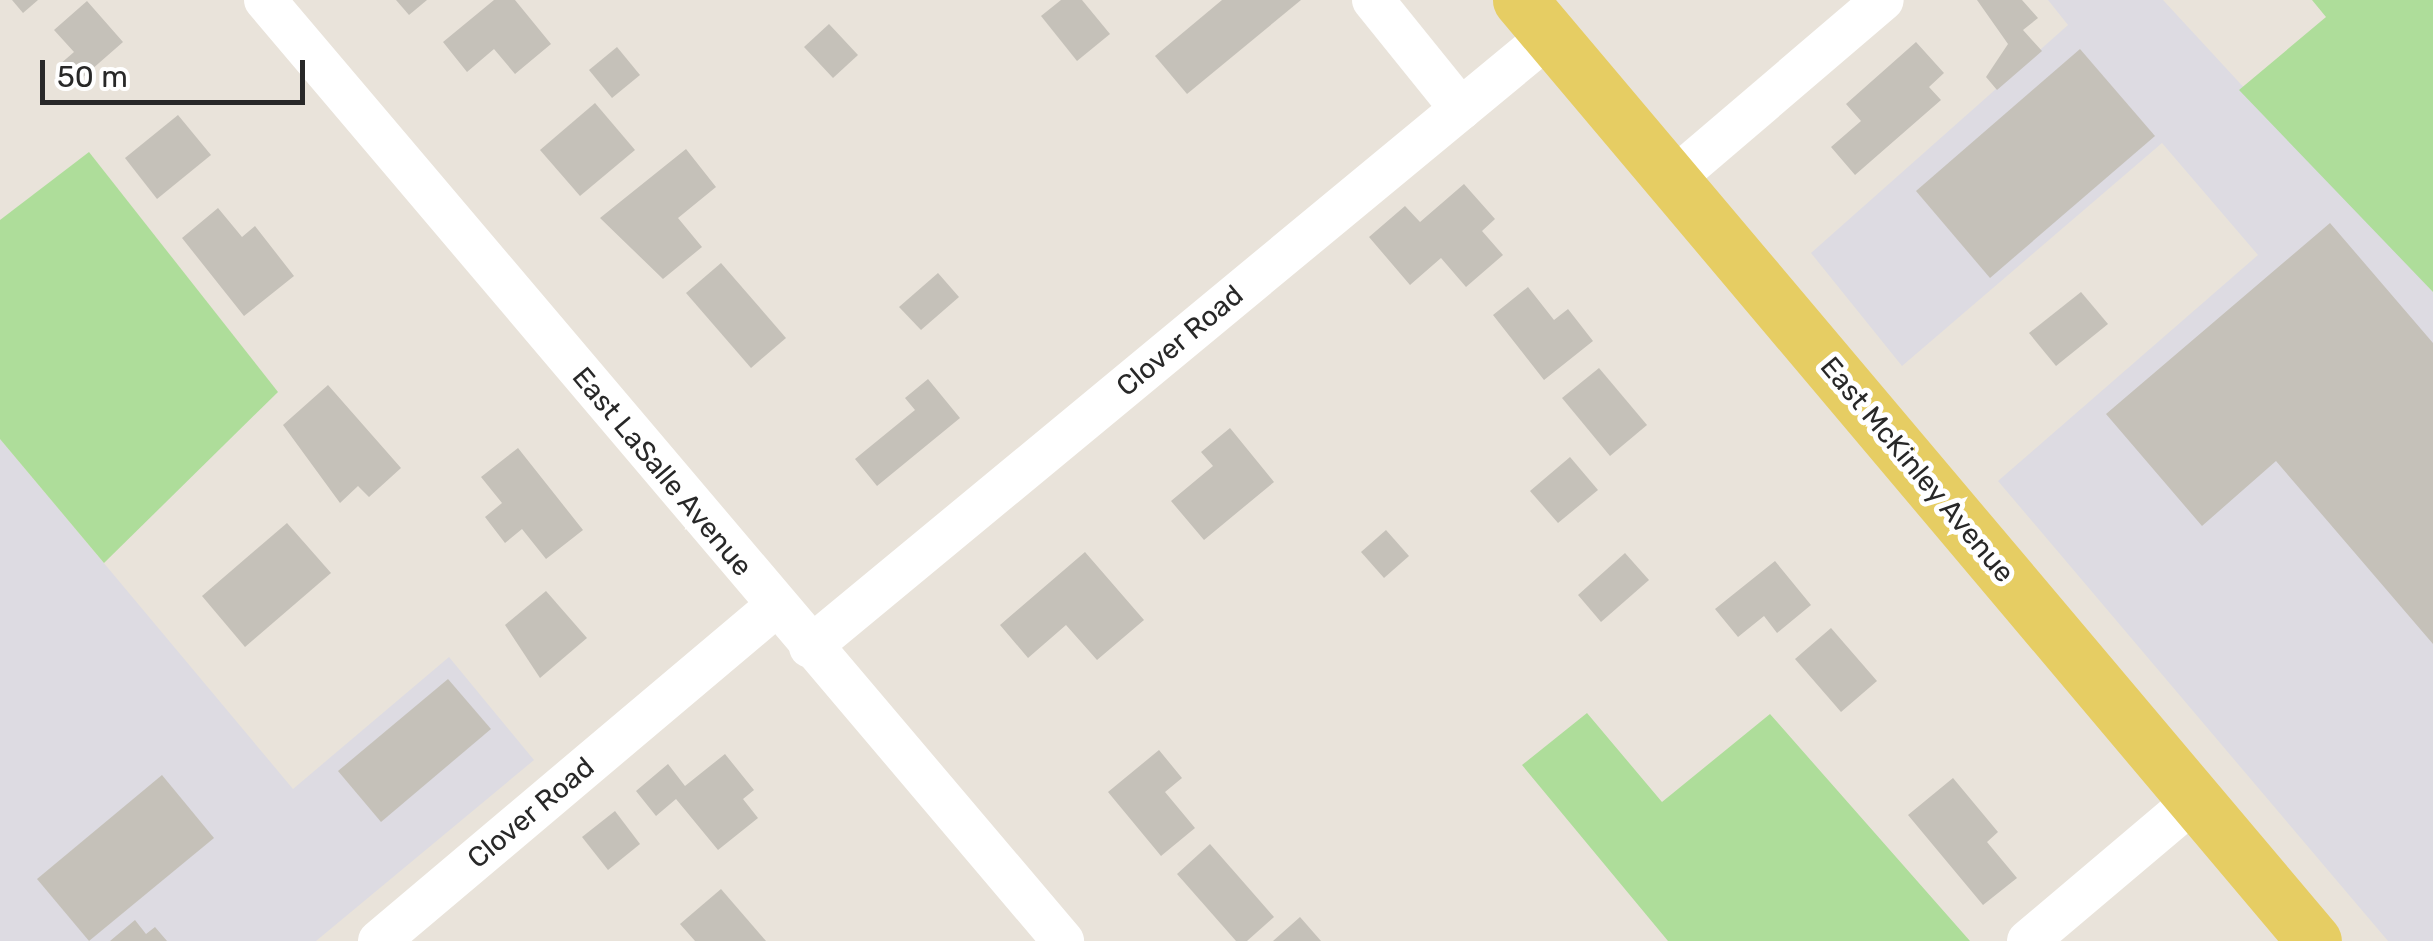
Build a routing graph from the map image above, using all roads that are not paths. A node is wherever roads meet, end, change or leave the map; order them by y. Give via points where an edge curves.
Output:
1 (265, 0) edge
2 (1373, 0) edge
3 (1883, 0) edge
4 (1535, 17) edge
5 (1461, 108) junction
6 (1672, 180) junction
7 (775, 607) junction
8 (810, 647) junction
9 (2195, 800) junction
10 (379, 941) edge
11 (1062, 941) edge
12 (2028, 941) edge
13 (2314, 941) edge

1 - 7 street, East LaSalle Avenue
2 - 5 street
3 - 6 street
4 - 5 street, Clover Road
4 - 6 main road, East McKinley Avenue
5 - 8 street, Clover Road
6 - 9 main road, East McKinley Avenue
7 - 8 street, East LaSalle Avenue
7 - 10 street, Clover Road
8 - 11 street, East LaSalle Avenue
9 - 12 street
9 - 13 main road, East McKinley Avenue

